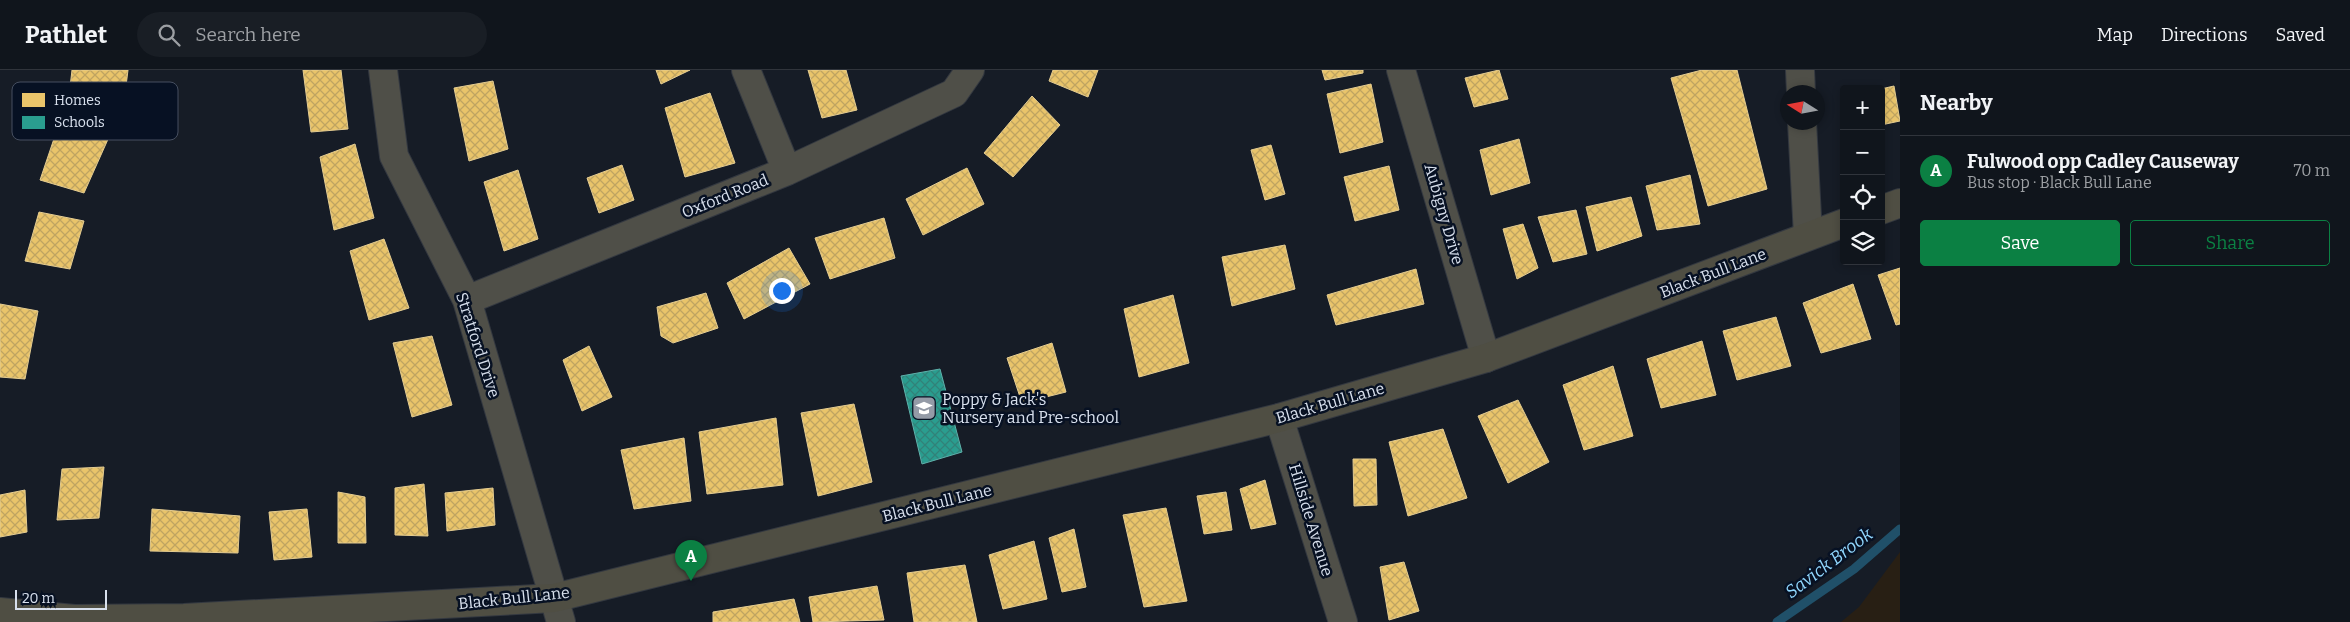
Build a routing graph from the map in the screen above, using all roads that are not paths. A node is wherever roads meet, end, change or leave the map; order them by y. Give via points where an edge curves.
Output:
1 (383, 70) edge
2 (746, 70) edge
3 (970, 70) edge
4 (1401, 70) edge
5 (1800, 70) edge
6 (1801, 85) edge
7 (1802, 130) edge
8 (787, 171) junction
9 (1900, 203) edge
10 (1885, 209) edge
11 (1840, 225) edge
12 (1808, 236) junction
13 (467, 300) junction
14 (1486, 358) junction
15 (1279, 418) junction
16 (557, 610) edge
17 (0, 612) edge
18 (396, 615) edge
19 (1343, 622) edge

1 - 13 street, Stratford Drive via 394,156
2 - 8 street
3 - 8 street, Oxford Road via 954,93
4 - 14 street, Aubigny Drive
5 - 6 street
7 - 12 street
8 - 13 street, Oxford Road
9 - 10 street
11 - 12 street, Black Bull Lane
12 - 14 street, Black Bull Lane
13 - 16 street, Stratford Drive
14 - 15 street, Black Bull Lane
15 - 16 street, Black Bull Lane
15 - 19 street, Hillside Avenue
16 - 18 street, Black Bull Lane
17 - 18 street, Black Bull Lane via 74,619

